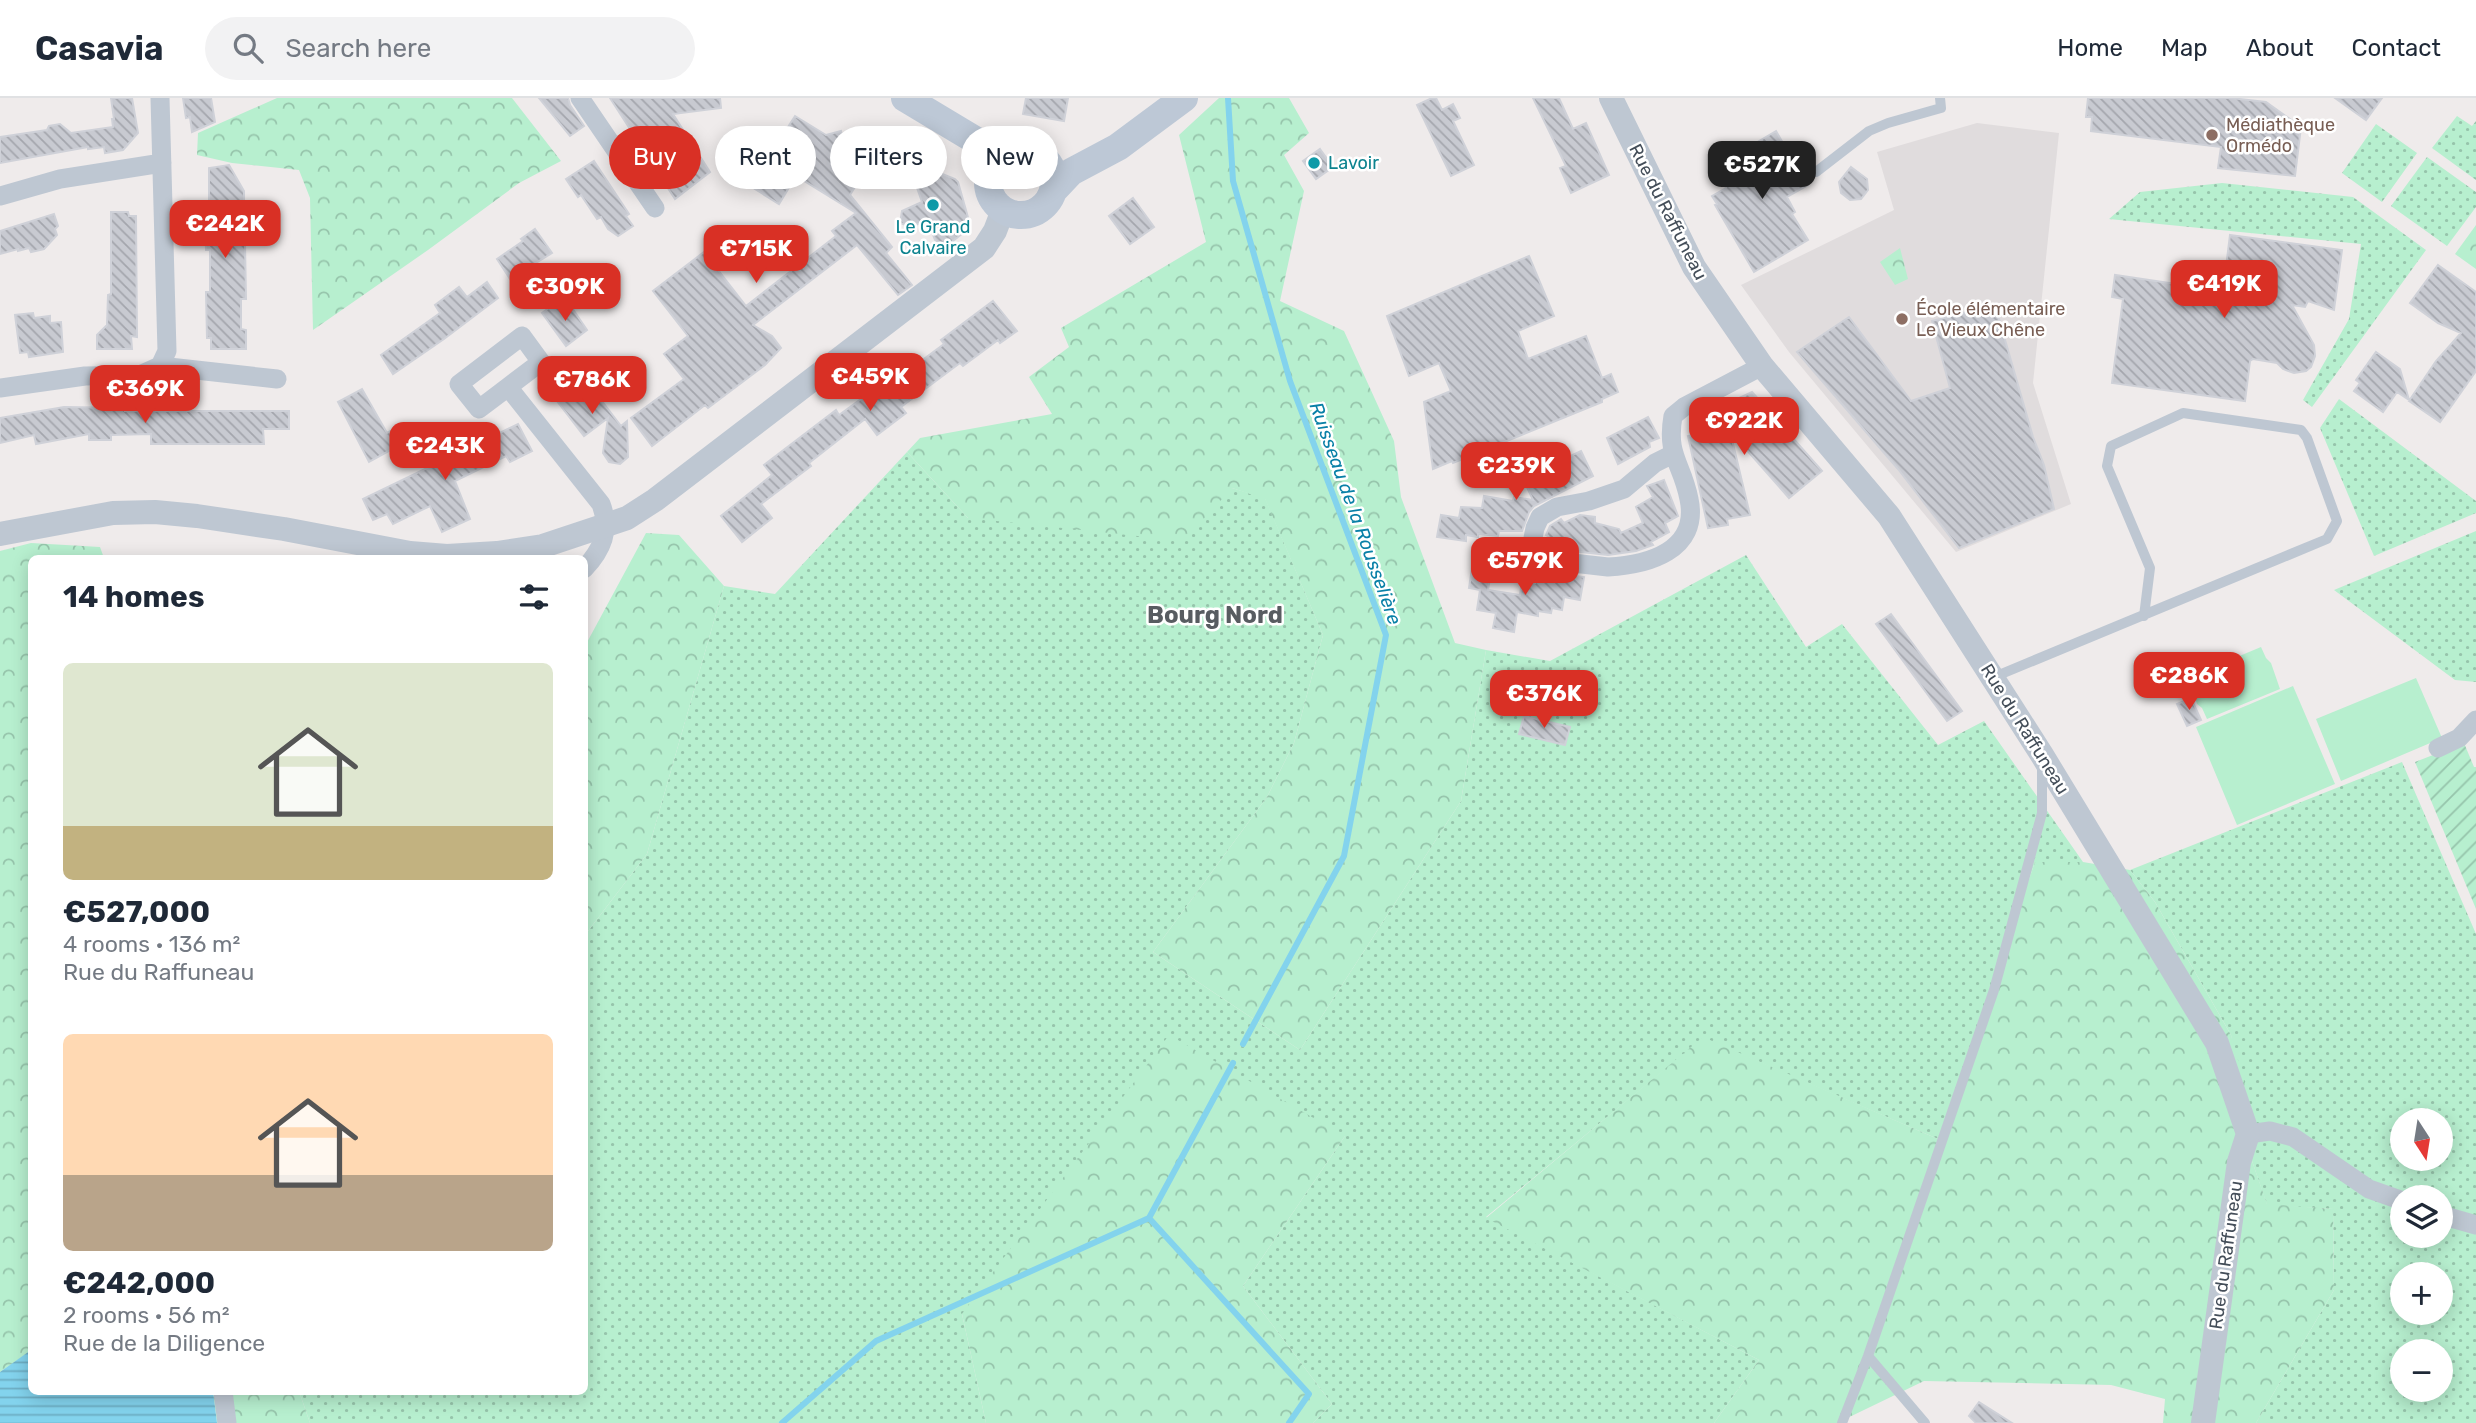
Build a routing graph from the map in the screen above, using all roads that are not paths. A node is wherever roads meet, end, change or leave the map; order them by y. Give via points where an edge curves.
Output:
1 (160, 98) edge
2 (580, 98) edge
3 (905, 98) edge
4 (1184, 98) edge
5 (1611, 98) edge
6 (1940, 98) edge
7 (961, 132) edge
8 (1058, 159) edge
9 (1091, 160) junction
10 (162, 163) junction
11 (1816, 172) dead end
12 (988, 189) edge
13 (1054, 190) joint
14 (0, 196) edge
15 (655, 208) dead end
16 (1003, 210) junction
17 (160, 366) junction
18 (1762, 366) junction
19 (277, 379) dead end
20 (508, 387) dead end
21 (0, 388) edge
22 (1673, 454) junction
23 (606, 526) junction
24 (0, 534) edge
25 (428, 555) edge
26 (464, 555) edge
27 (1502, 555) dead end
28 (1529, 558) junction
29 (588, 564) edge
30 (2144, 616) junction
31 (1993, 677) junction
32 (2476, 720) edge
33 (2438, 748) dead end
34 (2042, 755) junction
35 (2248, 1134) junction
36 (2390, 1196) edge
37 (2453, 1218) edge
38 (2476, 1225) edge
39 (1868, 1356) junction
40 (224, 1395) edge
41 (227, 1423) edge
42 (1842, 1423) edge
43 (1925, 1423) edge
44 (2203, 1423) edge

1 - 10 street
2 - 15 street
3 - 7 main road
4 - 9 main road via 1118,147
5 - 18 street, Rue du Raffuneau via 1688,257
6 - 11 lane via 1941,108 1869,131
8 - 9 main road
9 - 13 main road
10 - 14 street via 60,178
10 - 17 street via 167,351
12 - 16 main road
13 - 16 main road via 1039,211 1014,215
16 - 23 street via 984,248 655,500
17 - 19 street
17 - 21 street via 140,374
18 - 22 street via 1673,416
18 - 31 street, Rue du Raffuneau via 1889,516
20 - 23 street via 601,504
22 - 28 street via 1624,489 1557,507 1540,517
22 - 28 street via 1690,502 1684,535 1674,548 1642,564 1625,566
23 - 26 street via 543,546
23 - 29 street via 599,552
24 - 25 street via 113,513 155,512
27 - 28 street
30 - 30 lane via 2327,539 2337,521 2301,430 2183,412 2110,446 2107,466 2150,568
30 - 31 lane
31 - 34 street, Rue du Raffuneau
32 - 33 street via 2459,738
34 - 35 street, Rue du Raffuneau via 2217,1043
34 - 39 lane via 2042,813 1994,990
35 - 36 street via 2270,1131 2293,1137 2369,1189
35 - 44 street, Rue du Raffuneau via 2239,1162
37 - 38 street
39 - 42 lane
39 - 43 lane
40 - 41 street

